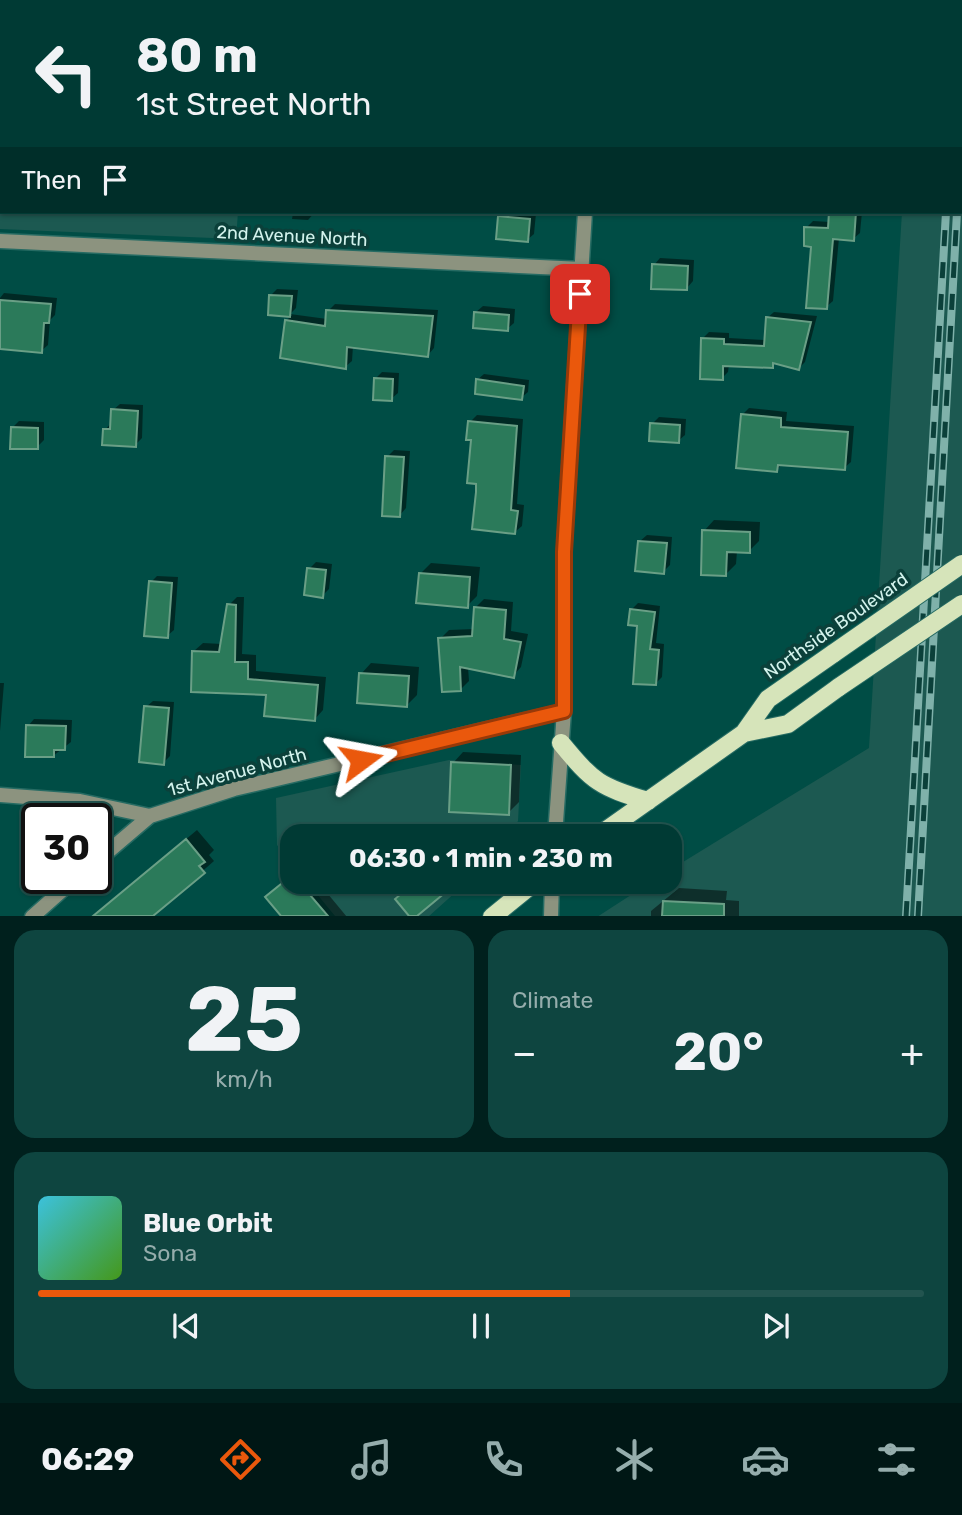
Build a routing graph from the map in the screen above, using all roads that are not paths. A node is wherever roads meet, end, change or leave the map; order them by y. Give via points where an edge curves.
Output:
1 (585, 214) edge
2 (0, 241) edge
3 (582, 269) junction
4 (962, 564) edge
5 (962, 604) edge
6 (564, 711) junction
7 (744, 733) junction
8 (561, 743) junction
9 (0, 794) edge
10 (648, 801) junction
11 (150, 816) junction
12 (556, 824) edge
13 (615, 824) edge
14 (112, 848) edge
15 (57, 894) edge
16 (520, 894) edge
17 (552, 894) edge
18 (32, 916) edge
19 (492, 916) edge
20 (551, 916) edge

1 - 3 street
2 - 3 street, 2nd Avenue North
3 - 6 street via 564,552
4 - 7 main road, Northside Boulevard, bridge via 768,699
5 - 7 main road, Northside Boulevard, bridge via 788,724
6 - 8 street
6 - 11 street, 1st Avenue North via 234,789
7 - 10 main road, Northside Boulevard
8 - 10 main road via 590,778 609,790
8 - 12 street
9 - 11 street, 1st Avenue North via 80,801
10 - 13 main road, Northside Boulevard
11 - 14 street
15 - 18 street
16 - 19 main road
17 - 20 street

